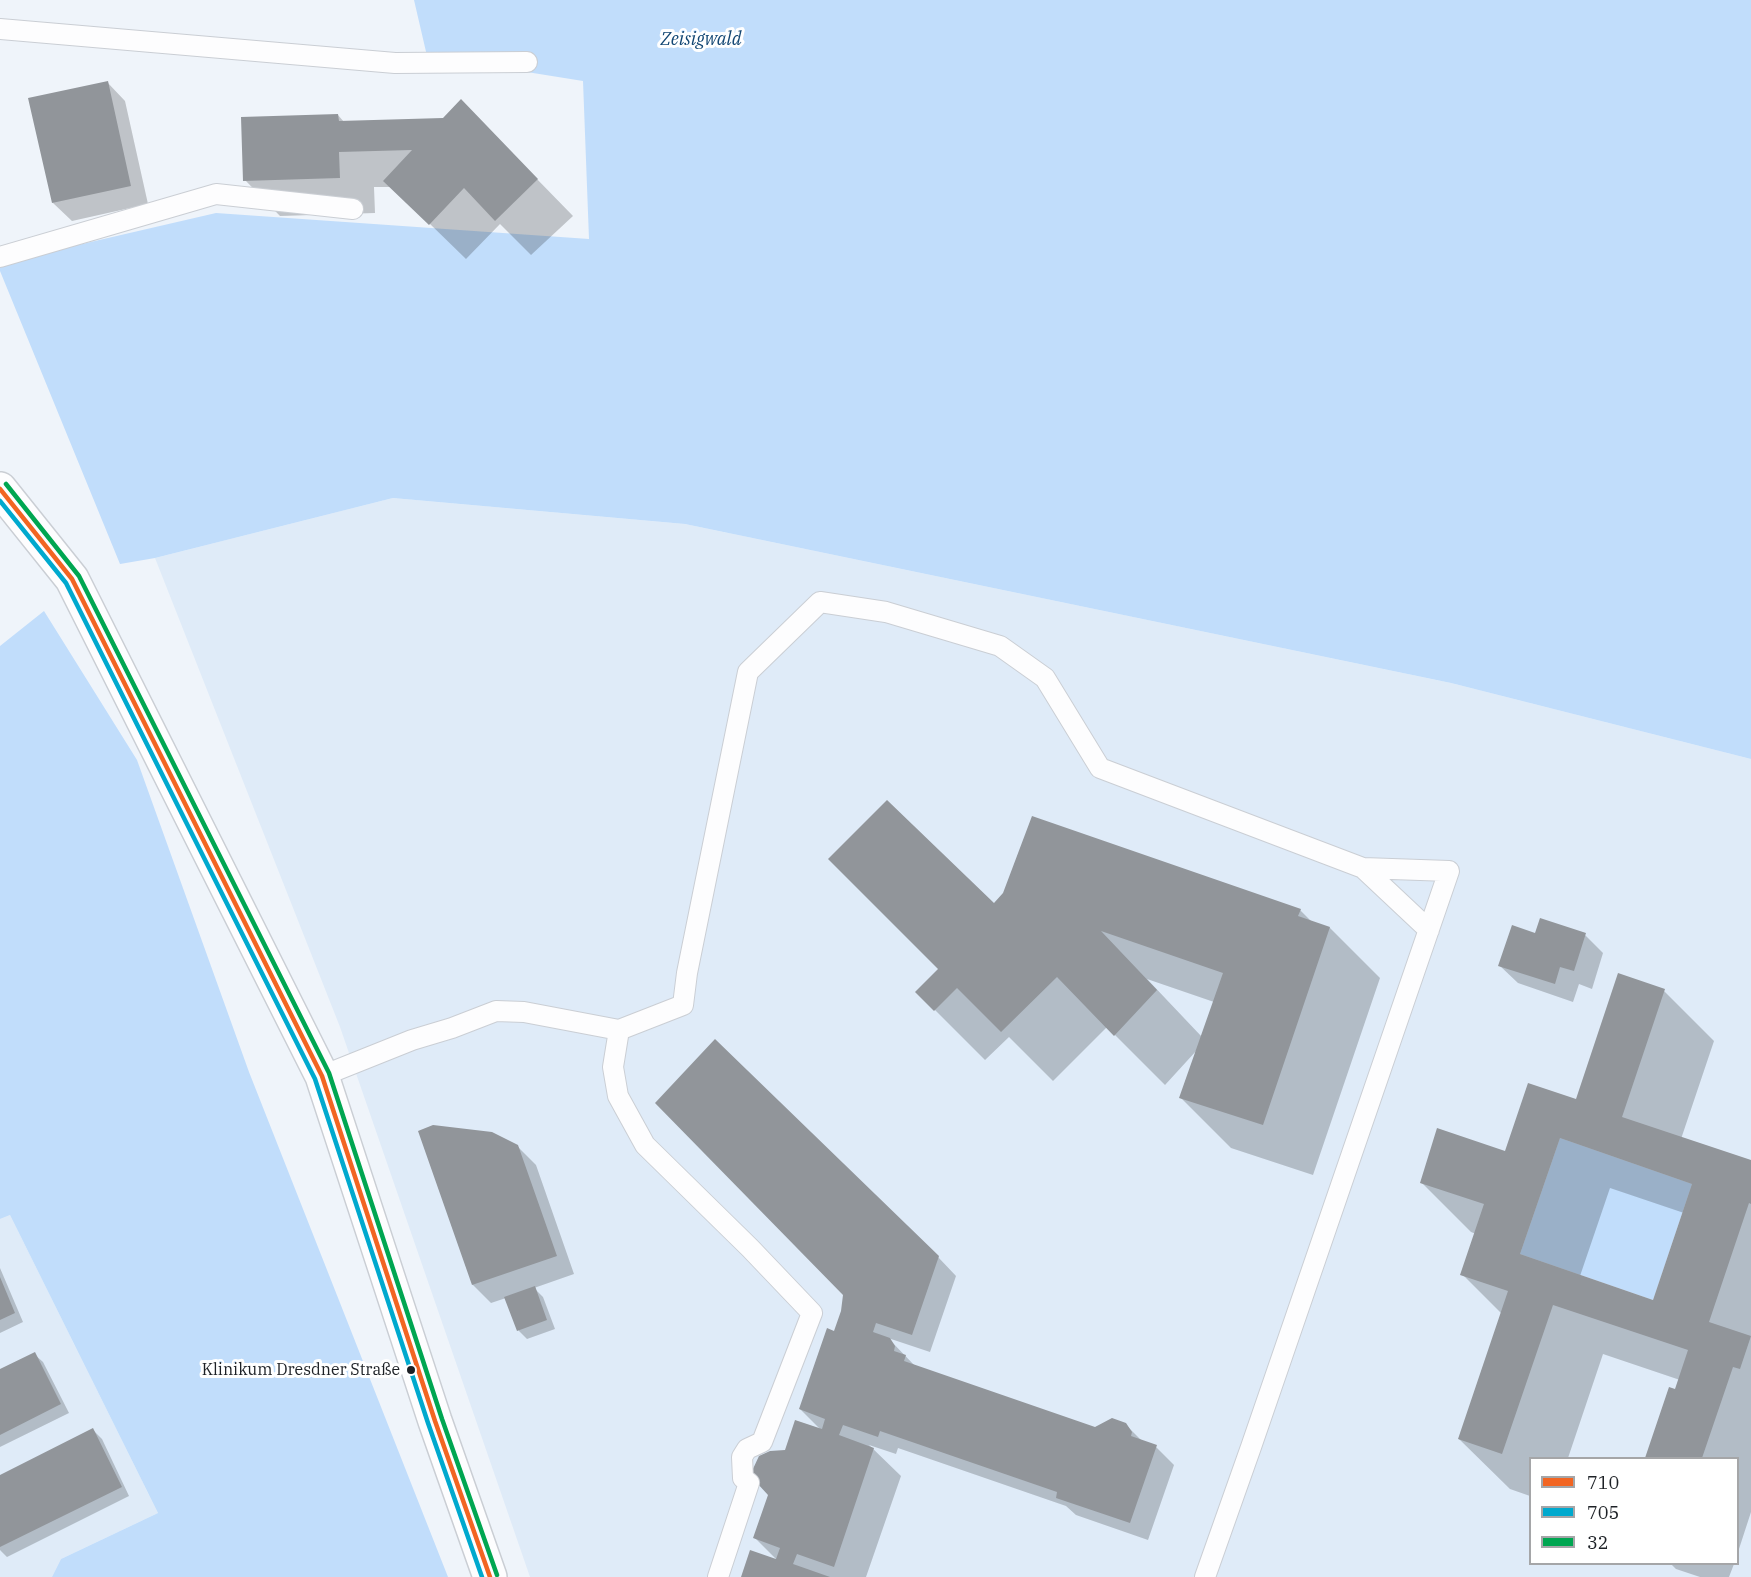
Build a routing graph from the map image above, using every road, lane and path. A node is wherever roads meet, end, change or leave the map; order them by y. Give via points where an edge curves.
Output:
1 (0, 29) edge
2 (527, 62) dead end
3 (353, 209) dead end
4 (0, 256) edge
5 (0, 489) edge
6 (1363, 868) junction
7 (1430, 930) junction
8 (619, 1030) junction
9 (322, 1076) junction
10 (489, 1577) edge
11 (718, 1577) edge
12 (1205, 1577) edge

1 - 2 lane via 395,63
3 - 4 lane via 216,194
5 - 9 main road via 72,579
6 - 7 lane
6 - 7 lane via 1449,871
6 - 8 lane via 1100,768 1045,678 1000,646 886,612 820,602 748,672 683,1005
7 - 12 lane
8 - 9 lane via 524,1012 496,1011
8 - 11 lane via 613,1067 618,1096 645,1145 812,1312 762,1442 747,1449 742,1457 743,1478 749,1483
9 - 10 main road

